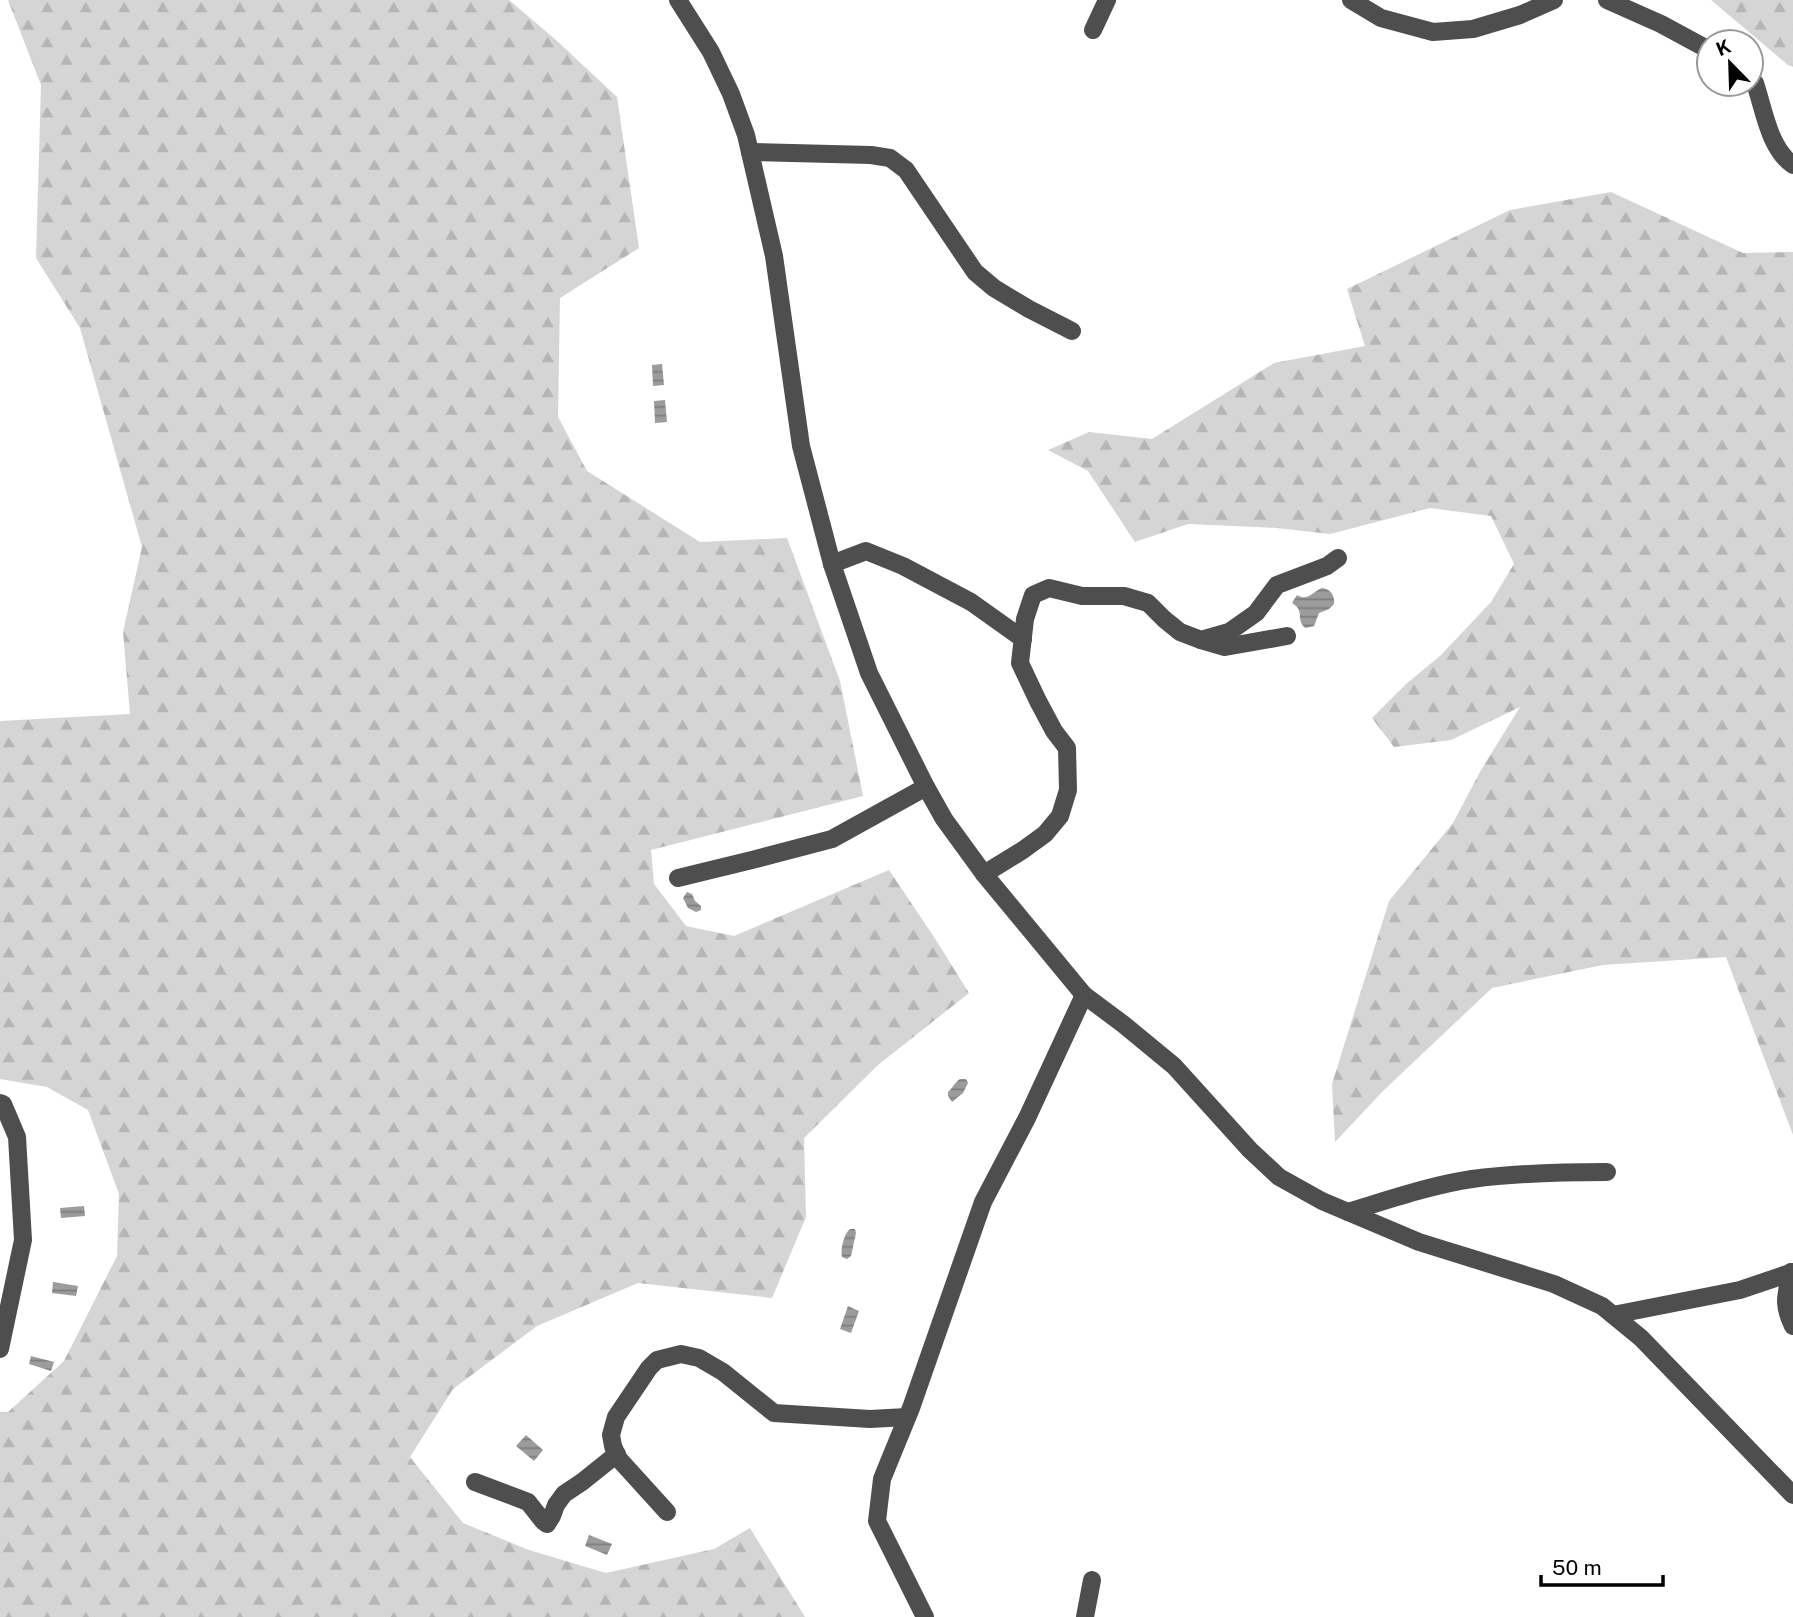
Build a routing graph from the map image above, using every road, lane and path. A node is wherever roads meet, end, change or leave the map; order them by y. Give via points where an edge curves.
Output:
1 (678, 0) edge
2 (1107, 0) edge
3 (1351, 0) edge
4 (1554, 0) edge
5 (1607, 0) edge
6 (1093, 30) dead end
7 (1695, 42) edge
8 (1760, 98) edge
9 (750, 152) junction
10 (1793, 165) edge
11 (1072, 331) dead end
12 (1338, 558) dead end
13 (832, 564) junction
14 (1287, 636) dead end
15 (1023, 639) junction
16 (1201, 639) junction
17 (926, 787) junction
18 (984, 874) junction
19 (678, 878) dead end
20 (1084, 995) junction
21 (0, 1103) edge
22 (1607, 1172) dead end
23 (1348, 1212) junction
24 (1792, 1272) edge
25 (1613, 1315) junction
26 (1793, 1326) edge
27 (0, 1349) edge
28 (907, 1418) junction
29 (617, 1454) junction
30 (475, 1482) dead end
31 (1793, 1495) edge
32 (667, 1512) dead end
33 (1092, 1580) dead end
34 (925, 1617) edge
35 (1085, 1617) edge

1 - 9 street via 732,93
2 - 6 street
3 - 4 street via 1381,18 1433,32 1473,29
5 - 7 street
8 - 10 street via 1776,145
9 - 11 street via 890,158 906,170 975,272 994,289
9 - 13 street via 774,256 801,446
12 - 16 street via 1277,585 1256,613 1229,632
13 - 15 street via 866,551 971,602
13 - 17 street via 869,673
14 - 16 street via 1225,647
15 - 16 street via 1033,595 1049,588 1148,603 1180,632
15 - 18 street via 1020,663 1067,748 1068,790 1060,816 1045,834
17 - 18 street
17 - 19 street via 832,839
18 - 20 street
20 - 23 street via 1174,1066 1279,1177
20 - 28 street via 983,1202
21 - 27 street via 17,1137 23,1240
22 - 23 street via 1470,1179
23 - 25 street via 1419,1242 1554,1284
24 - 25 street via 1740,1290
24 - 26 street via 1785,1304
25 - 31 street via 1641,1338
28 - 29 street via 774,1413 723,1372 681,1354 657,1360 616,1417 611,1435
28 - 34 street via 882,1479 877,1521
29 - 30 street via 564,1494 548,1524 528,1502
29 - 32 street
33 - 35 street

